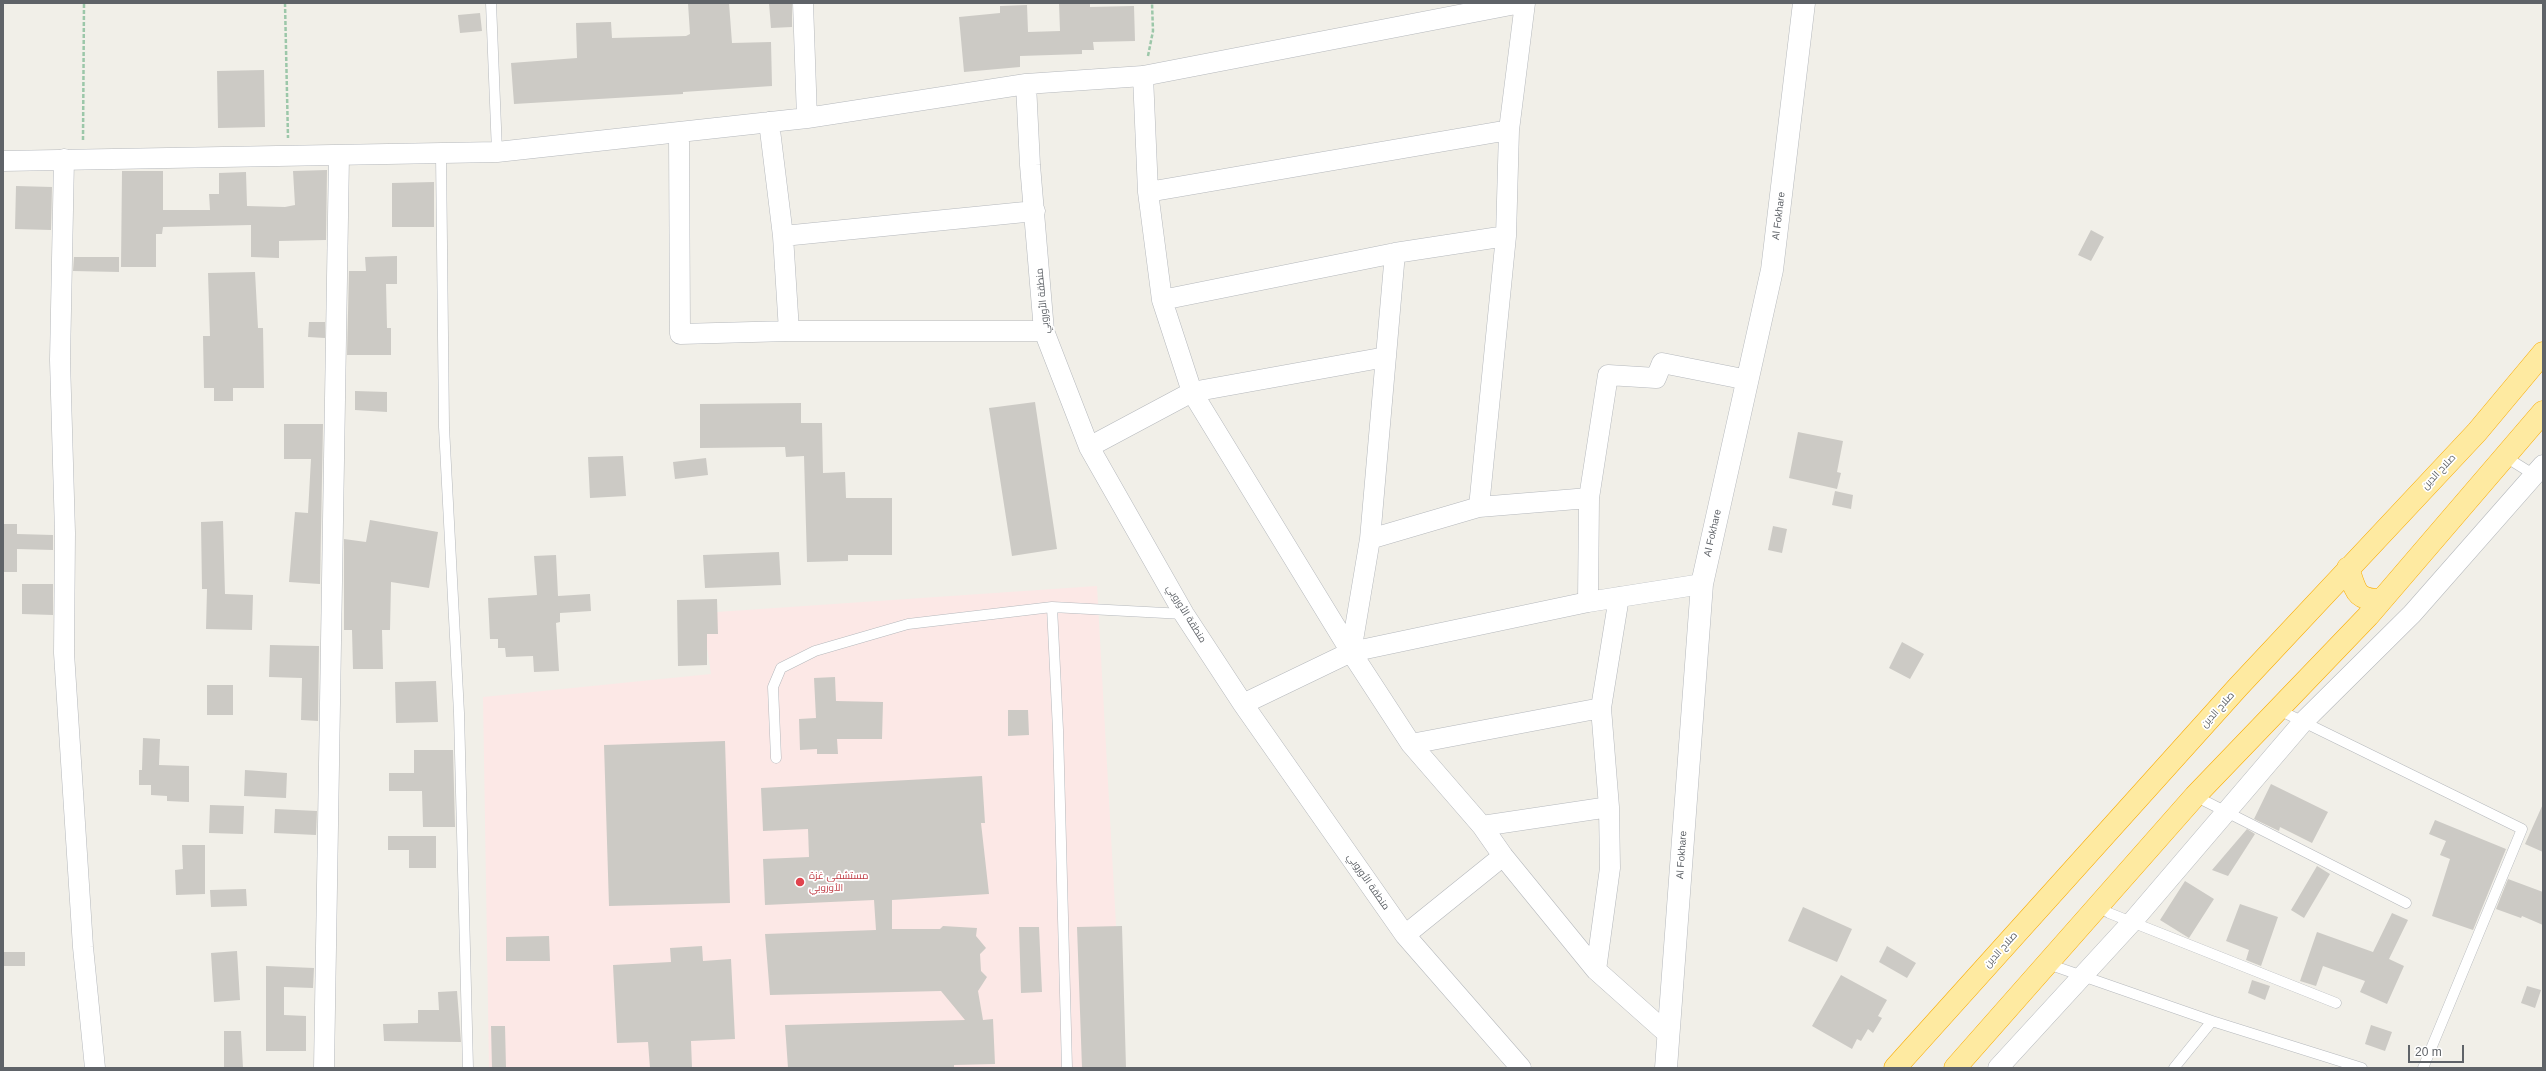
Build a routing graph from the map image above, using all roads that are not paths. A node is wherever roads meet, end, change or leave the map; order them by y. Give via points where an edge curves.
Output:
1 (491, 3) edge
2 (803, 3) edge
3 (1521, 3) edge
4 (1525, 3) edge
5 (1804, 3) edge
6 (1143, 76) junction
7 (1026, 84) junction
8 (807, 118) junction
9 (769, 122) junction
10 (1509, 130) junction
11 (679, 133) junction
12 (497, 152) junction
13 (441, 154) junction
14 (339, 156) junction
15 (64, 158) junction
16 (3, 161) edge
17 (1148, 192) junction
18 (1035, 211) junction
19 (783, 236) junction
20 (1506, 236) junction
21 (1395, 253) junction
22 (1162, 300) junction
23 (789, 331) junction
24 (1044, 331) junction
25 (2543, 353) edge
26 (1386, 357) junction
27 (1748, 380) junction
28 (1192, 392) junction
29 (2543, 412) edge
30 (1089, 447) junction
31 (2504, 456) junction
32 (2540, 473) edge
33 (1589, 498) junction
34 (1479, 507) junction
35 (1370, 539) junction
36 (2348, 568) junction
37 (1702, 584) junction
38 (1619, 597) junction
39 (2381, 600) junction
40 (1588, 602) junction
41 (1052, 608) junction
42 (1184, 614) junction
43 (1351, 652) junction
44 (1243, 704) junction
45 (1601, 708) junction
46 (2276, 708) junction
47 (2303, 722) junction
48 (1411, 744) junction
49 (776, 758) dead end
50 (2195, 796) junction
51 (1609, 807) junction
52 (2226, 812) junction
53 (1482, 826) junction
54 (1503, 856) junction
55 (2406, 903) dead end
56 (2099, 906) junction
57 (2132, 922) junction
58 (1404, 935) junction
59 (2048, 964) junction
60 (1596, 970) junction
61 (2082, 976) junction
62 (2336, 1003) dead end
63 (2212, 1021) junction
64 (1669, 1035) junction
65 (95, 1068) edge
66 (324, 1068) edge
67 (468, 1068) edge
68 (1067, 1068) edge
69 (1522, 1068) edge
70 (1666, 1068) edge
71 (1895, 1068) edge
72 (1955, 1068) edge
73 (1998, 1068) edge
74 (2174, 1068) edge
75 (2362, 1068) edge
76 (2423, 1068) edge

1 - 12 lane
2 - 8 street
3 - 6 street
4 - 10 street
5 - 27 street, Al Fokhare via 1772,270
6 - 7 street
6 - 17 street
7 - 8 street
7 - 18 street, منطقة الأوروبي
8 - 9 street
9 - 11 street
9 - 19 street
10 - 17 street
10 - 20 street
11 - 12 street
11 - 23 street via 680,334
12 - 13 street
13 - 14 street
13 - 67 lane via 444,427 459,713
14 - 15 street
14 - 66 street
15 - 16 street
15 - 65 street via 60,360 65,533 64,653 83,947
17 - 22 street
18 - 19 street
18 - 24 street, منطقة الأوروبي
19 - 23 street
20 - 21 street
20 - 34 street
21 - 22 street
21 - 26 street
22 - 28 street
23 - 24 street
24 - 30 street, منطقة الأوروبي
25 - 36 highway, صلاح الدين via 2477,432
26 - 28 street
26 - 35 street
27 - 33 street via 1662,363 1656,378 1608,375
27 - 37 street, Al Fokhare
28 - 30 street
28 - 43 street
29 - 31 highway
30 - 42 street, منطقة الأوروبي
31 - 32 lane
31 - 39 highway
32 - 47 street via 2412,614
33 - 34 street
33 - 40 street
34 - 35 street
35 - 43 street
36 - 39 highway via 2356,593 2366,600
36 - 71 highway, صلاح الدين
37 - 38 street
37 - 64 street, Al Fokhare
38 - 40 street
38 - 45 street
39 - 46 highway
40 - 43 street
41 - 42 lane
41 - 49 lane via 908,624 815,651 781,668 773,687
41 - 68 lane via 1058,730
42 - 44 street, منطقة الأوروبي
43 - 44 street
43 - 48 street
44 - 58 street, منطقة الأوروبي
45 - 48 street
45 - 51 street
46 - 47 lane
46 - 50 highway
47 - 52 street
47 - 76 lane via 2522,830
48 - 53 street
50 - 52 lane
50 - 56 highway
51 - 53 street
51 - 60 street via 1610,868
52 - 55 lane
52 - 57 street
53 - 54 street
54 - 58 street
54 - 60 street
56 - 57 lane
56 - 59 highway
57 - 61 street
57 - 62 lane
58 - 69 street, منطقة الأوروبي
59 - 61 lane
59 - 72 highway
60 - 64 street
61 - 63 lane
61 - 73 street
63 - 74 lane
63 - 75 lane
64 - 70 street, Al Fokhare

